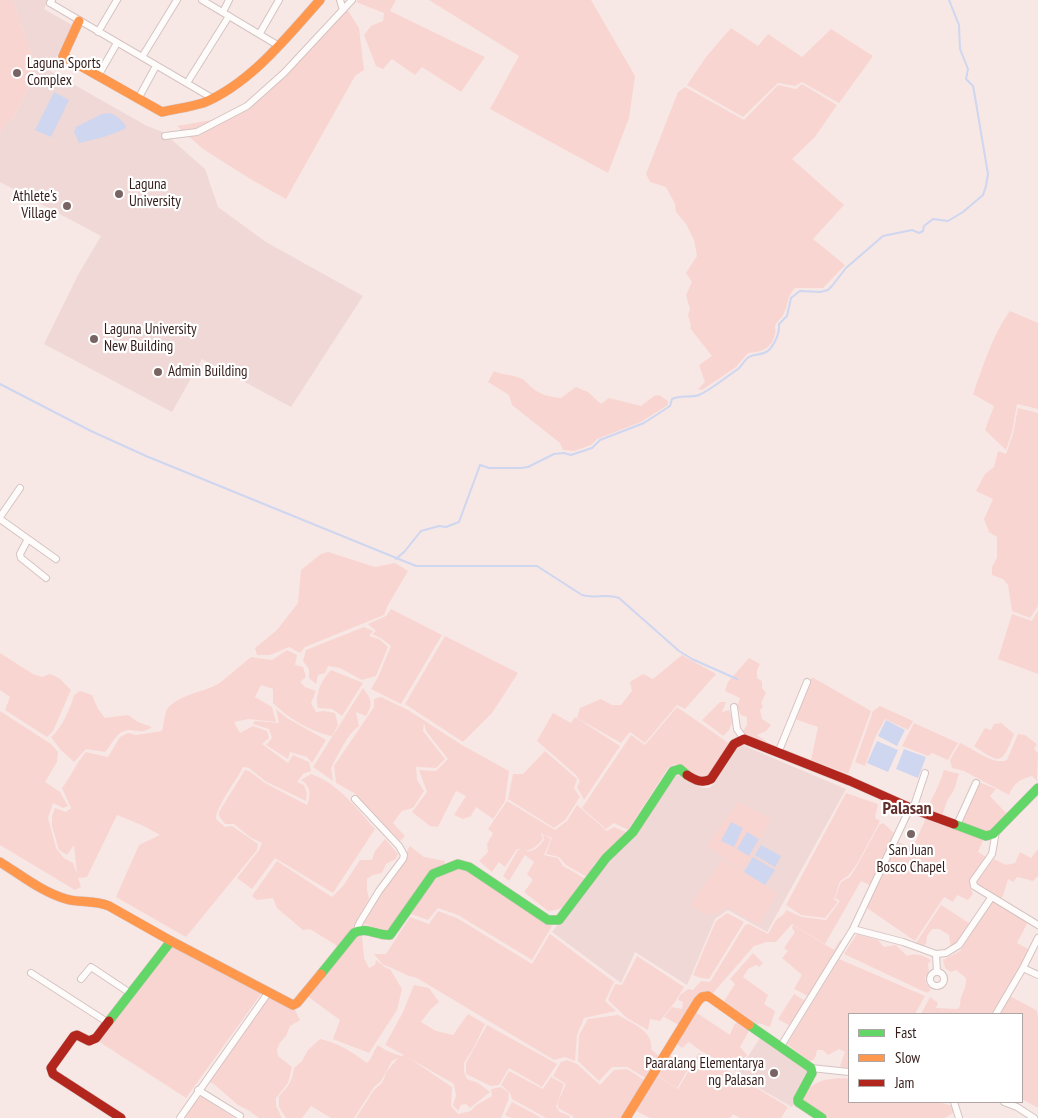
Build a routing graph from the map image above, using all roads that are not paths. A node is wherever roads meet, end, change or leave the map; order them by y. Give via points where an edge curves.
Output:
1 (52, 0) edge
2 (117, 0) edge
3 (177, 0) edge
4 (202, 0) edge
5 (230, 0) edge
6 (279, 0) edge
7 (320, 0) edge
8 (340, 0) edge
9 (352, 0) edge
10 (342, 10) junction
11 (223, 12) junction
12 (229, 16) junction
13 (79, 21) junction
14 (98, 32) junction
15 (260, 33) junction
16 (118, 43) junction
17 (279, 46) junction
18 (142, 57) junction
19 (156, 66) junction
20 (98, 76) junction
21 (186, 83) junction
22 (212, 98) junction
23 (138, 99) junction
24 (165, 136) dead end
25 (20, 488) dead end
26 (0, 518) edge
27 (28, 539) junction
28 (56, 559) dead end
29 (46, 578) dead end
30 (807, 682) dead end
31 (734, 707) dead end
32 (744, 739) junction
33 (778, 752) junction
34 (925, 773) dead end
35 (976, 783) dead end
36 (1038, 788) edge
37 (355, 799) dead end
38 (912, 808) junction
39 (957, 825) junction
40 (996, 831) junction
41 (0, 862) edge
42 (992, 898) junction
43 (1038, 925) edge
44 (853, 929) junction
45 (360, 930) junction
46 (1038, 938) edge
47 (171, 941) junction
48 (936, 954) junction
49 (1023, 968) junction
50 (937, 972) dead end
51 (31, 973) dead end
52 (1038, 975) edge
53 (80, 979) dead end
54 (130, 993) junction
55 (268, 993) junction
56 (997, 1013) edge
57 (107, 1022) junction
58 (781, 1046) junction
59 (811, 1068) junction
60 (848, 1072) edge
61 (198, 1090) junction
62 (954, 1103) edge
63 (1007, 1103) edge
64 (240, 1116) dead end
65 (121, 1118) edge
66 (180, 1118) edge
67 (626, 1118) edge
68 (822, 1118) edge
69 (959, 1118) edge
70 (1034, 1118) edge

1 - 13 street via 50,3
2 - 14 street
3 - 18 street
4 - 11 street
5 - 11 street
6 - 15 street
7 - 17 street
8 - 10 street
9 - 10 street
10 - 24 street via 284,73 247,106 197,132
11 - 12 street
12 - 15 street
12 - 21 street
13 - 14 street
13 - 20 street via 63,56
14 - 16 street
15 - 17 street
16 - 18 street
16 - 20 street
17 - 22 street via 248,75
18 - 19 street
19 - 21 street
19 - 23 street
20 - 23 street
21 - 22 street
22 - 23 street via 162,112
25 - 26 street
26 - 27 street
27 - 28 street
27 - 29 street via 21,558
30 - 33 street
31 - 32 street via 737,729
32 - 33 street
32 - 45 street via 734,744 706,783 680,769 673,772 633,832 606,858 559,920 548,920 469,867 458,864 433,874 388,936
33 - 38 street
34 - 38 street
35 - 39 street
36 - 40 street
37 - 45 street via 404,855 360,922
38 - 39 street
38 - 44 street
39 - 40 street via 986,836
40 - 42 street via 992,854 973,882
41 - 47 street via 59,897 104,904
42 - 43 street
42 - 48 street via 959,945 946,953
44 - 48 street
44 - 58 street
45 - 55 street via 354,933 295,1005 291,1006
46 - 49 street
47 - 54 street
47 - 55 street
48 - 50 street
49 - 52 street
49 - 56 street
51 - 57 street
53 - 54 street via 92,968
54 - 57 street
55 - 61 street
57 - 65 street via 93,1041 74,1036 51,1071
58 - 59 street
58 - 67 street via 708,996 702,997
59 - 60 street
59 - 68 street via 812,1073 798,1102
61 - 64 street
61 - 66 street
62 - 69 street
63 - 70 street

